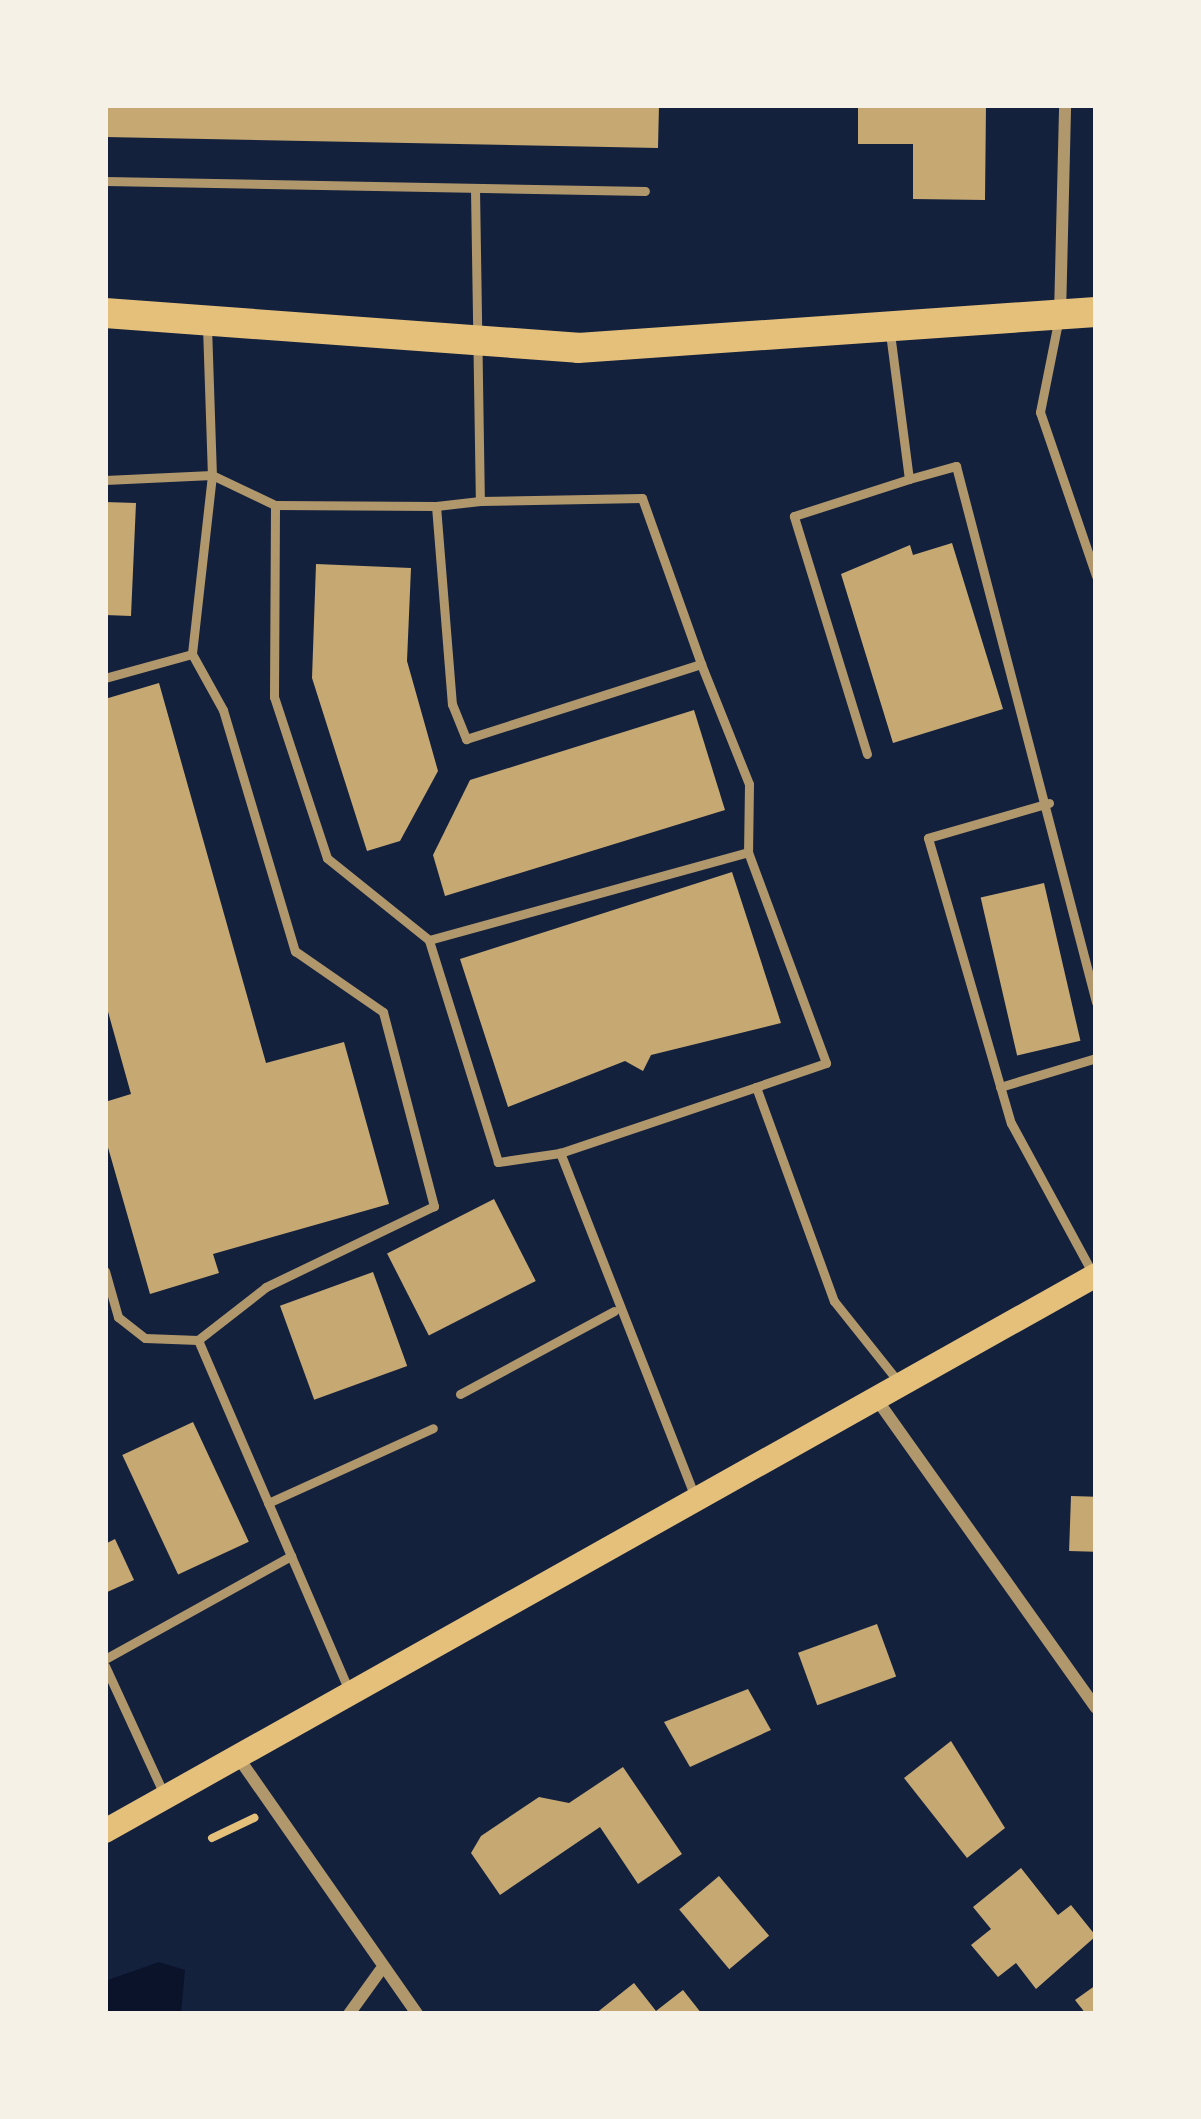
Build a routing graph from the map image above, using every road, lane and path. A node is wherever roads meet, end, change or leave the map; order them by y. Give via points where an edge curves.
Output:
1 (1065, 105) edge
2 (105, 181) edge
3 (475, 189) junction
4 (645, 191) dead end
5 (1096, 312) edge
6 (105, 313) edge
7 (1060, 316) junction
8 (207, 320) junction
9 (890, 328) junction
10 (482, 340) junction
11 (212, 475) junction
12 (910, 479) junction
13 (105, 480) edge
14 (480, 501) junction
15 (275, 505) junction
16 (436, 506) junction
17 (1096, 577) edge
18 (192, 654) junction
19 (701, 664) junction
20 (105, 678) edge
21 (867, 754) dead end
22 (1049, 803) junction
23 (748, 852) junction
24 (429, 940) junction
25 (1096, 1002) edge
26 (1096, 1058) edge
27 (756, 1087) junction
28 (1000, 1087) junction
29 (560, 1153) junction
30 (105, 1270) edge
31 (1095, 1275) edge
32 (614, 1311) junction
33 (118, 1317) junction
34 (105, 1321) edge
35 (198, 1340) junction
36 (904, 1389) junction
37 (460, 1394) dead end
38 (880, 1404) junction
39 (434, 1428) dead end
40 (268, 1503) junction
41 (699, 1505) junction
42 (291, 1556) junction
43 (105, 1663) edge
44 (352, 1698) junction
45 (1096, 1708) edge
46 (240, 1760) junction
47 (166, 1799) junction
48 (272, 1808) junction
49 (105, 1831) edge
50 (212, 1838) dead end
51 (380, 1970) junction
52 (350, 2014) edge
53 (417, 2014) edge

1 - 7 street
2 - 3 lane
3 - 4 lane
3 - 10 lane
5 - 7 main road
6 - 8 main road
7 - 9 main road
7 - 17 lane via 1040,412
8 - 10 main road
8 - 11 lane
9 - 10 main road via 578,348
9 - 12 lane
10 - 14 lane
11 - 13 lane
11 - 15 lane
11 - 18 lane
12 - 21 lane via 794,516
12 - 22 lane via 956,466
14 - 16 lane
14 - 19 lane via 642,498
15 - 16 lane
15 - 24 lane via 274,697 327,858
16 - 19 lane via 452,704 466,739
18 - 20 lane
18 - 35 lane via 223,710 295,951 383,1012 434,1206 266,1287
19 - 23 lane via 749,784
22 - 25 lane
22 - 28 lane via 928,838
23 - 24 lane
23 - 27 lane via 826,1063
24 - 29 lane via 498,1162
26 - 28 lane
27 - 29 lane
27 - 36 lane via 834,1301
28 - 31 lane via 1043,1192
29 - 32 lane
30 - 33 lane
31 - 36 main road
32 - 37 lane
32 - 41 lane
33 - 34 lane
33 - 35 lane via 145,1338
35 - 40 lane
36 - 38 main road
38 - 41 main road
38 - 45 street
39 - 40 lane
40 - 42 lane
41 - 44 main road
42 - 43 lane
42 - 44 lane
43 - 47 lane
44 - 46 main road
46 - 47 main road
46 - 48 street
47 - 49 main road
48 - 50 path
48 - 51 street
51 - 52 street
51 - 53 street

